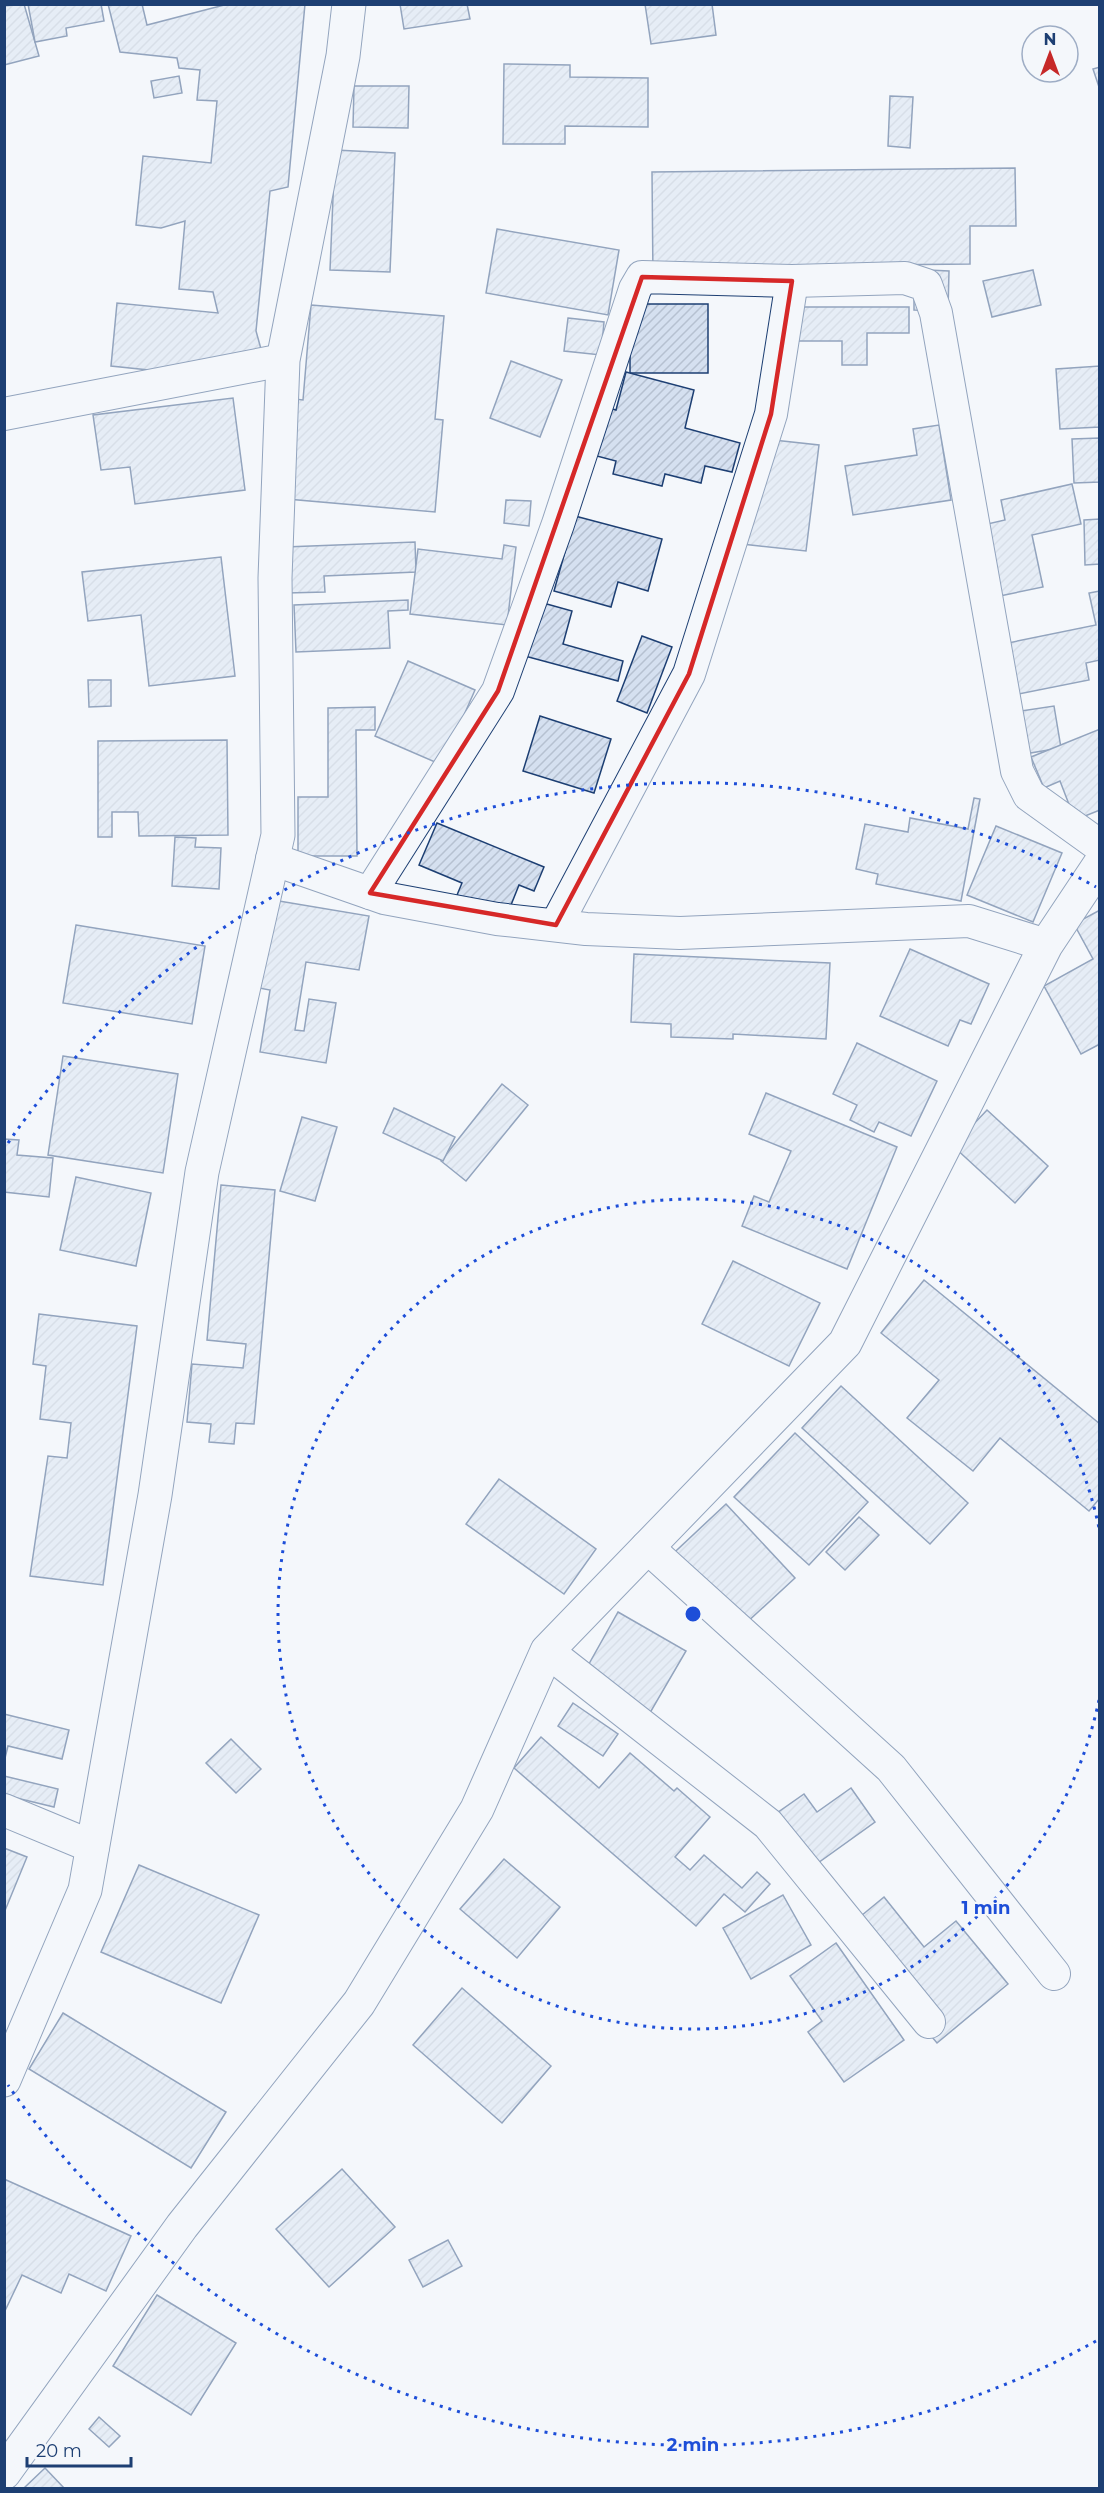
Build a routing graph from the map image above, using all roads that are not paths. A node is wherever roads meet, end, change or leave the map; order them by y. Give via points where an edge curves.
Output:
1 (349, 4) edge
2 (792, 281) junction
3 (283, 360) junction
4 (4, 414) edge
5 (1100, 846) edge
6 (272, 859) junction
7 (1100, 864) edge
8 (370, 893) junction
9 (556, 925) junction
10 (1046, 945) junction
11 (647, 1547) junction
12 (547, 1651) junction
13 (4, 1810) edge
14 (93, 1847) junction
15 (1054, 1974) dead end
16 (929, 2022) dead end
17 (4, 2080) edge
18 (4, 2474) edge

1 - 3 street via 343,56
2 - 5 street via 905,278 926,285 940,334 1017,771 1029,795
2 - 8 street via 642,277 498,691
2 - 9 street via 771,414 689,674
3 - 4 street
3 - 6 street via 275,578 278,835
6 - 8 street
6 - 14 street via 202,1172 156,1495
7 - 10 street
8 - 9 street via 497,919
9 - 10 street via 680,933 969,921
10 - 11 street via 844,1342
11 - 12 street
11 - 15 street via 891,1768
12 - 16 street via 768,1824
12 - 18 street via 477,1809 359,2003 182,2226
13 - 14 street
14 - 17 street via 85,1890

